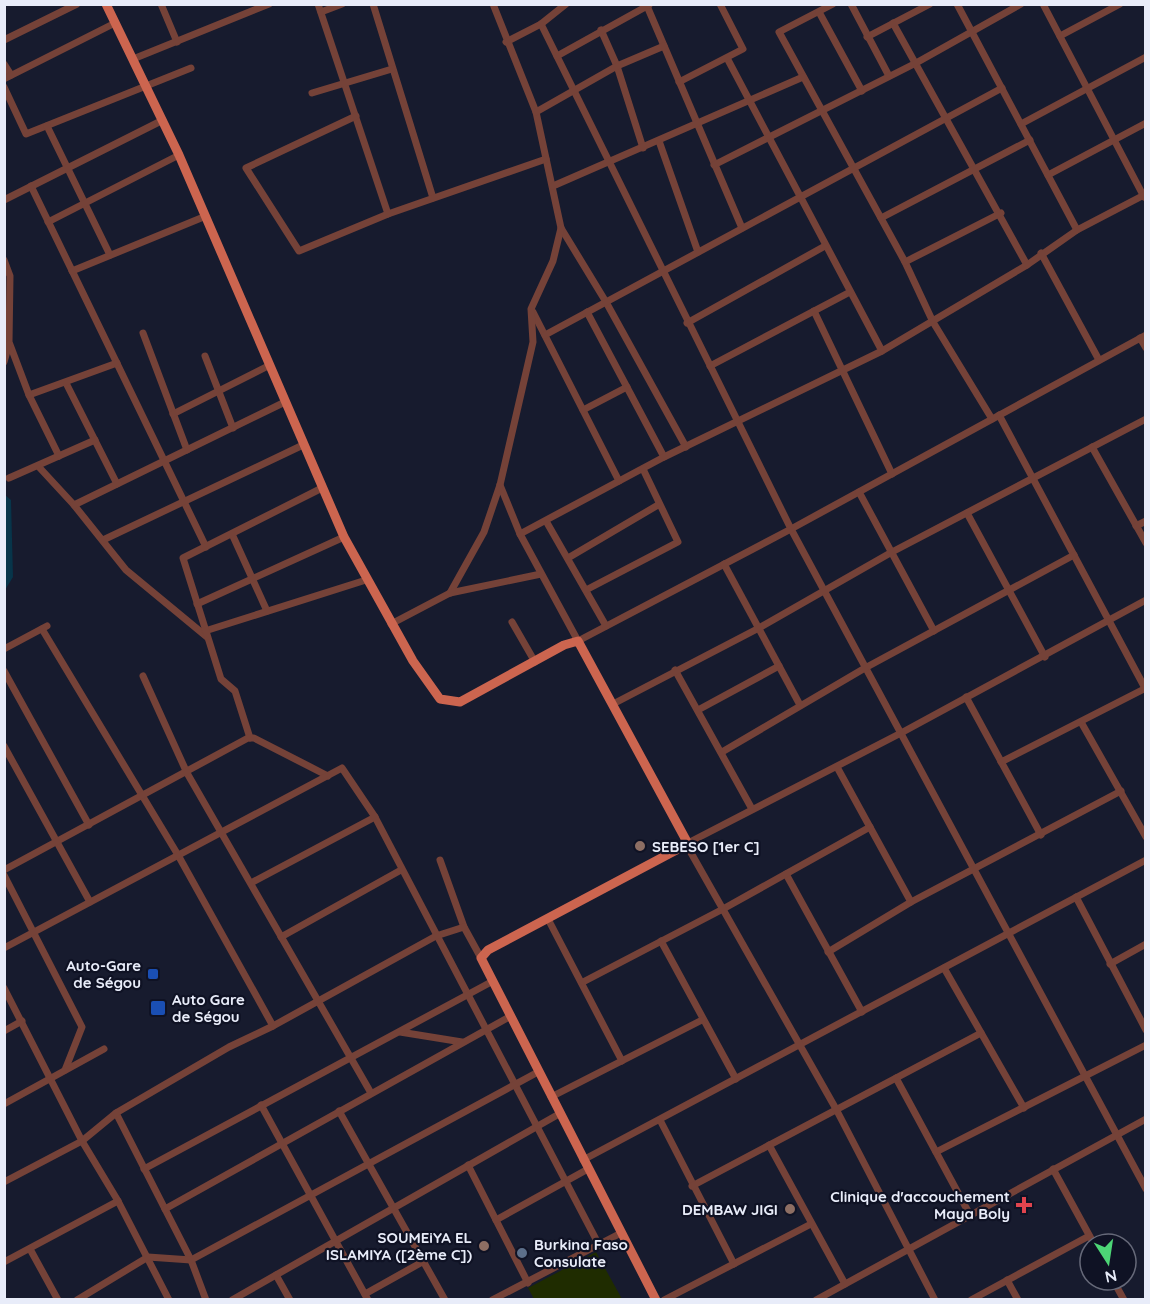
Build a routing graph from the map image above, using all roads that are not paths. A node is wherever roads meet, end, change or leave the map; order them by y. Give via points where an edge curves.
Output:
1 (77, 4) edge
2 (106, 4) edge
3 (161, 4) edge
4 (269, 4) edge
5 (342, 4) edge
6 (373, 4) edge
7 (493, 4) edge
8 (566, 4) edge
9 (720, 4) edge
10 (833, 4) edge
11 (851, 4) edge
12 (930, 4) edge
13 (957, 4) edge
14 (1021, 4) edge
15 (1043, 4) edge
16 (1120, 4) edge
17 (648, 5) edge
18 (320, 8) edge
19 (819, 12) junction
20 (115, 22) junction
21 (893, 23) junction
22 (541, 24) junction
23 (601, 30) junction
24 (972, 33) junction
25 (1060, 36) junction
26 (867, 37) junction
27 (4, 40) edge
28 (177, 42) junction
29 (506, 42) junction
30 (664, 46) junction
31 (557, 56) junction
32 (1146, 57) edge
33 (727, 58) junction
34 (134, 59) junction
35 (916, 63) junction
36 (4, 64) edge
37 (617, 66) junction
38 (191, 68) dead end
39 (392, 69) junction
40 (889, 76) junction
41 (8, 77) edge
42 (803, 77) junction
43 (679, 82) junction
44 (345, 83) junction
45 (147, 86) junction
46 (4, 87) edge
47 (1002, 88) junction
48 (1088, 89) junction
49 (862, 90) junction
50 (574, 91) junction
51 (312, 93) dead end
52 (750, 102) junction
53 (8, 104) edge
54 (823, 111) junction
55 (536, 112) junction
56 (356, 116) junction
57 (946, 118) junction
58 (163, 120) junction
59 (1146, 123) edge
60 (697, 124) junction
61 (1021, 124) junction
62 (47, 126) junction
63 (769, 139) junction
64 (1030, 140) junction
65 (1114, 140) junction
66 (658, 141) junction
67 (643, 148) junction
68 (179, 155) junction
69 (546, 159) junction
70 (608, 163) junction
71 (714, 165) junction
72 (67, 168) junction
73 (853, 168) junction
74 (975, 169) junction
75 (1048, 175) junction
76 (31, 186) junction
77 (553, 186) junction
78 (1145, 196) edge
79 (799, 197) junction
80 (433, 198) junction
81 (4, 200) edge
82 (84, 204) junction
83 (1001, 213) junction
84 (388, 214) junction
85 (206, 216) junction
86 (880, 218) junction
87 (48, 222) junction
88 (561, 228) junction
89 (742, 228) junction
90 (1077, 230) junction
91 (825, 246) junction
92 (698, 252) junction
93 (1041, 253) junction
94 (110, 255) junction
95 (4, 260) edge
96 (905, 262) junction
97 (1028, 265) junction
98 (72, 271) junction
99 (661, 272) junction
100 (850, 292) junction
101 (606, 302) junction
102 (531, 309) junction
103 (814, 311) junction
104 (587, 312) junction
105 (687, 322) junction
106 (933, 322) junction
107 (143, 333) dead end
108 (545, 335) junction
109 (1143, 337) edge
110 (9, 342) junction
111 (1146, 348) edge
112 (882, 351) junction
113 (205, 356) dead end
114 (1099, 360) junction
115 (4, 362) edge
116 (117, 363) junction
117 (270, 365) junction
118 (710, 366) junction
119 (843, 370) junction
120 (66, 382) junction
121 (627, 387) junction
122 (219, 392) junction
123 (29, 395) junction
124 (285, 402) junction
125 (583, 410) junction
126 (173, 414) junction
127 (995, 417) junction
128 (1146, 419) edge
129 (737, 422) junction
130 (233, 428) junction
131 (95, 440) junction
132 (303, 445) junction
133 (686, 447) junction
134 (1092, 447) junction
135 (187, 450) junction
136 (59, 456) junction
137 (664, 457) junction
138 (165, 461) junction
139 (38, 466) junction
140 (643, 469) junction
141 (892, 474) junction
142 (9, 478) dead end
143 (1032, 478) junction
144 (619, 481) junction
145 (117, 484) junction
146 (500, 485) junction
147 (322, 488) junction
148 (859, 492) junction
149 (184, 502) junction
150 (74, 505) junction
151 (658, 505) junction
152 (967, 513) junction
153 (1146, 520) edge
154 (546, 521) junction
155 (1136, 526) junction
156 (790, 529) junction
157 (232, 534) junction
158 (520, 534) junction
159 (344, 537) junction
160 (103, 540) junction
161 (1146, 543) edge
162 (206, 546) junction
163 (892, 552) junction
164 (1074, 555) junction
165 (567, 558) junction
166 (724, 564) junction
167 (541, 574) junction
168 (252, 579) junction
169 (366, 580) junction
170 (586, 590) junction
171 (823, 590) junction
172 (1010, 590) junction
173 (450, 593) junction
174 (1146, 600) edge
175 (197, 604) junction
176 (267, 611) junction
177 (512, 622) dead end
178 (1108, 622) junction
179 (392, 624) junction
180 (606, 626) junction
181 (759, 628) junction
182 (934, 631) junction
183 (206, 634) junction
184 (578, 641) junction
185 (4, 649) edge
186 (1045, 657) junction
187 (535, 662) junction
188 (779, 666) junction
189 (865, 668) junction
190 (675, 670) junction
191 (4, 671) edge
192 (143, 676) dead end
193 (1145, 689) edge
194 (966, 697) junction
195 (613, 704) junction
196 (800, 705) junction
197 (698, 710) junction
198 (1081, 722) junction
199 (901, 733) junction
200 (250, 738) junction
201 (4, 746) edge
202 (722, 752) junction
203 (1001, 762) junction
204 (837, 767) junction
205 (187, 773) junction
206 (328, 776) junction
207 (1121, 792) junction
208 (143, 797) junction
209 (752, 809) junction
210 (375, 817) junction
211 (89, 825) junction
212 (870, 827) junction
213 (222, 831) junction
214 (1041, 835) junction
215 (1146, 837) edge
216 (56, 843) junction
217 (686, 844) junction
218 (178, 855) junction
219 (440, 860) dead end
220 (1146, 860) edge
221 (973, 868) junction
222 (4, 870) edge
223 (401, 870) junction
224 (786, 874) junction
225 (4, 875) edge
226 (251, 883) junction
227 (1076, 897) junction
228 (90, 902) junction
229 (911, 902) junction
230 (723, 909) junction
231 (548, 919) junction
232 (464, 927) junction
233 (34, 932) junction
234 (1008, 933) junction
235 (436, 936) junction
236 (280, 937) junction
237 (661, 941) junction
238 (1146, 944) edge
239 (4, 948) edge
240 (828, 952) junction
241 (481, 958) junction
242 (1110, 964) junction
243 (944, 968) junction
244 (493, 981) junction
245 (583, 982) junction
246 (4, 988) edge
247 (467, 996) junction
248 (318, 1002) junction
249 (862, 1012) junction
250 (511, 1016) junction
251 (702, 1020) junction
252 (22, 1021) junction
253 (273, 1026) junction
254 (485, 1029) junction
255 (1146, 1030) edge
256 (4, 1031) edge
257 (400, 1032) junction
258 (981, 1033) junction
259 (462, 1042) junction
260 (801, 1044) junction
261 (1146, 1045) edge
262 (104, 1049) dead end
263 (350, 1058) junction
264 (622, 1060) junction
265 (65, 1070) junction
266 (538, 1072) junction
267 (1085, 1077) junction
268 (896, 1078) junction
269 (49, 1079) junction
270 (736, 1079) junction
271 (513, 1084) junction
272 (371, 1093) junction
273 (551, 1097) junction
274 (4, 1104) edge
275 (261, 1105) junction
276 (1024, 1108) junction
277 (836, 1109) junction
278 (339, 1111) junction
279 (116, 1113) junction
280 (559, 1114) junction
281 (1146, 1119) edge
282 (660, 1120) junction
283 (536, 1128) junction
284 (1116, 1134) junction
285 (82, 1141) junction
286 (281, 1144) junction
287 (769, 1145) junction
288 (936, 1152) junction
289 (369, 1163) junction
290 (468, 1165) junction
291 (586, 1165) junction
292 (144, 1169) junction
293 (1053, 1169) junction
294 (4, 1182) edge
295 (565, 1182) junction
296 (692, 1186) junction
297 (1146, 1189) edge
298 (311, 1196) junction
299 (118, 1201) junction
300 (165, 1209) junction
301 (394, 1209) junction
302 (970, 1215) junction
303 (496, 1220) junction
304 (811, 1224) junction
305 (1087, 1232) edge
306 (621, 1233) junction
307 (336, 1240) junction
308 (1078, 1242) edge
309 (599, 1245) junction
310 (30, 1249) junction
311 (908, 1250) junction
312 (148, 1257) junction
313 (191, 1260) junction
314 (424, 1261) junction
315 (4, 1262) edge
316 (734, 1264) junction
317 (276, 1275) junction
318 (1008, 1280) junction
319 (528, 1282) junction
320 (845, 1284) junction
321 (366, 1297) edge
322 (58, 1299) edge
323 (77, 1299) edge
324 (169, 1299) edge
325 (206, 1299) edge
326 (232, 1299) edge
327 (290, 1299) edge
328 (445, 1299) edge
329 (492, 1299) edge
330 (656, 1299) edge
331 (664, 1299) edge
332 (816, 1299) edge
333 (935, 1299) edge
334 (971, 1299) edge
335 (1018, 1299) edge

1 - 27 street
2 - 20 main road
3 - 28 street
4 - 28 street
5 - 18 street
6 - 39 street
7 - 29 street
8 - 22 street
9 - 33 street via 743,49
10 - 19 street
11 - 26 street
12 - 21 street
13 - 24 street
14 - 24 street
15 - 25 street
16 - 25 street
17 - 23 street
17 - 30 street
18 - 44 street
19 - 42 street via 779,32
19 - 49 street
20 - 34 main road
20 - 41 street
21 - 26 street
21 - 35 street
22 - 29 street
22 - 31 street
23 - 31 street
23 - 37 street
24 - 35 street
24 - 47 street
25 - 48 street
26 - 40 street
28 - 34 street
29 - 55 street
30 - 37 street
30 - 43 street
31 - 50 street
32 - 48 street
33 - 43 street
33 - 52 street
34 - 45 main road
35 - 40 street
35 - 57 street
36 - 41 street
37 - 50 street
37 - 67 street
38 - 45 street
39 - 44 street
39 - 80 street
40 - 49 street
42 - 52 street
42 - 54 street
43 - 60 street
44 - 51 street
44 - 56 street
45 - 58 main road
45 - 62 street
46 - 53 street
47 - 57 street
47 - 61 street
48 - 61 street
48 - 65 street
49 - 54 street
50 - 55 street
50 - 70 street
52 - 60 street
52 - 63 street
53 - 62 street via 26,134
54 - 63 street
54 - 73 street
55 - 69 street
56 - 84 street
56 - 84 street via 246,168 299,251
57 - 73 street
57 - 74 street
58 - 68 main road
58 - 72 street
59 - 65 street
60 - 66 street
60 - 71 street
61 - 64 street
62 - 72 street
63 - 71 street
63 - 79 street
64 - 74 street
64 - 75 street
65 - 75 street
65 - 78 street
66 - 67 street
66 - 92 street
67 - 70 street
68 - 82 street
68 - 85 main road
69 - 77 street
69 - 80 street
70 - 77 street
70 - 99 street
71 - 89 street
72 - 76 street
72 - 82 street
73 - 79 street
73 - 86 street
74 - 83 street
74 - 86 street
75 - 90 street
76 - 81 street
76 - 87 street
77 - 88 street
78 - 90 street
79 - 89 street
79 - 91 street
80 - 84 street
82 - 87 street
82 - 94 street
83 - 96 street
83 - 97 street
85 - 94 street
85 - 117 main road
86 - 96 street
87 - 98 street
88 - 101 street
88 - 102 street via 553,261
89 - 92 street
90 - 93 street
91 - 100 street
91 - 105 street
92 - 99 street
93 - 97 street
93 - 114 street
94 - 98 street
95 - 110 street via 10,276
96 - 106 street
97 - 106 street
98 - 116 street
99 - 101 street
99 - 105 street
100 - 103 street
100 - 112 street
101 - 104 street
101 - 133 street
102 - 108 street
102 - 146 street via 533,342
103 - 118 street
103 - 119 street
104 - 108 street
104 - 121 street
105 - 118 street
106 - 112 street
106 - 127 street
107 - 126 street
108 - 125 street
109 - 111 street
109 - 114 street
110 - 115 street
110 - 123 street
112 - 119 street
113 - 122 street
114 - 127 street
116 - 120 street
116 - 138 street
117 - 122 street
117 - 124 main road
118 - 129 street
119 - 129 street
119 - 141 street
120 - 123 street
120 - 131 street
121 - 125 street
121 - 137 street
122 - 126 street
122 - 130 street
123 - 136 street
124 - 130 street
124 - 132 main road
125 - 144 street
126 - 135 street
127 - 141 street
127 - 143 street
128 - 134 street
129 - 133 street
129 - 156 street
130 - 135 street
131 - 136 street
131 - 145 street
132 - 147 main road
132 - 149 street
133 - 137 street
134 - 143 street
134 - 155 street
135 - 138 street
136 - 139 street
137 - 140 street
138 - 145 street
138 - 149 street
139 - 142 street
139 - 150 street
140 - 144 street
140 - 151 street
141 - 148 street
143 - 152 street
143 - 164 street
144 - 154 street
145 - 150 street
146 - 158 street
146 - 173 street via 484,532
147 - 157 street
147 - 159 main road
148 - 156 street
148 - 163 street
149 - 160 street
149 - 162 street
150 - 160 street
151 - 165 street
151 - 170 street via 678,542
152 - 163 street
152 - 172 street
153 - 155 street
154 - 158 street
154 - 165 street
155 - 161 street
156 - 166 street
156 - 171 street
157 - 162 street
157 - 168 street
158 - 167 street
159 - 168 street
159 - 169 main road
160 - 183 street via 126,570
162 - 175 street via 183,558
163 - 171 street
163 - 182 street
164 - 172 street
164 - 178 street
165 - 170 street
166 - 180 street
166 - 181 street
167 - 173 street
167 - 184 street
168 - 175 street
168 - 176 street
169 - 176 street
169 - 179 main road
170 - 180 street
171 - 181 street
171 - 189 street
172 - 182 street
172 - 186 street
173 - 179 street
174 - 178 street
175 - 183 street
176 - 183 street
177 - 187 street
178 - 186 street
178 - 193 street
179 - 187 main road via 440,699 460,702
180 - 184 street
181 - 188 street
181 - 190 street
182 - 189 street
183 - 200 street via 221,679 235,691
184 - 187 main road
184 - 195 main road
185 - 208 street via 44,628
186 - 194 street
188 - 196 street
188 - 197 street
189 - 196 street
189 - 199 street
190 - 195 street
190 - 197 street
191 - 211 street
192 - 205 street
193 - 198 street
194 - 199 street
194 - 203 street
195 - 217 main road
196 - 202 street
197 - 202 street
198 - 203 street
198 - 207 street
199 - 204 street
199 - 221 street
200 - 205 street
200 - 206 street
201 - 216 street
202 - 209 street
203 - 214 street
204 - 209 street
204 - 212 street
205 - 208 street
205 - 213 street
206 - 210 street via 342,768
206 - 213 street
207 - 214 street
207 - 215 street
208 - 211 street
208 - 218 street
209 - 217 street
210 - 223 street
210 - 226 street
211 - 216 street
212 - 224 street
212 - 229 street
213 - 218 street
213 - 226 street
214 - 221 street
216 - 222 street
216 - 228 street
217 - 230 street
217 - 231 main road
218 - 228 street
218 - 253 street
219 - 232 street
220 - 227 street
221 - 229 street
221 - 234 street
223 - 235 street
223 - 236 street
224 - 230 street
224 - 240 street
225 - 233 street
226 - 236 street
227 - 234 street
227 - 242 street
228 - 233 street
229 - 240 street
230 - 237 street
230 - 260 street
231 - 241 main road via 488,950
231 - 245 street
232 - 235 street
232 - 241 street
233 - 239 street
233 - 265 street via 82,1027
234 - 243 street
234 - 267 street
235 - 247 street
235 - 248 street
236 - 248 street
237 - 245 street
237 - 251 street
238 - 242 street
240 - 249 street
241 - 244 main road
242 - 255 street
243 - 249 street
243 - 258 street
244 - 247 street
244 - 250 main road
245 - 264 street
246 - 252 street
247 - 254 street
247 - 257 street
248 - 253 street
248 - 263 street
249 - 260 street
250 - 254 street
250 - 266 main road
251 - 264 street
251 - 270 street
252 - 256 street
252 - 269 street
253 - 279 street
254 - 259 street
254 - 271 street
257 - 259 street
257 - 263 street
258 - 268 street
258 - 276 street
259 - 272 street
260 - 270 street
260 - 277 street
261 - 267 street
262 - 265 street
263 - 272 street
263 - 275 street
264 - 273 street
265 - 269 street
266 - 271 street
266 - 273 main road
267 - 276 street
267 - 284 street
268 - 277 street
268 - 288 street
269 - 274 street
269 - 285 street
270 - 282 street
271 - 283 street
271 - 289 street
272 - 278 street
273 - 280 main road
275 - 286 street
275 - 292 street
276 - 288 street
277 - 287 street
277 - 311 street
278 - 286 street
278 - 289 street
279 - 285 street
279 - 292 street
280 - 283 street
280 - 291 main road
281 - 284 street
282 - 291 street
282 - 296 street
283 - 290 street
283 - 295 street
284 - 293 street
284 - 297 street
285 - 294 street
285 - 299 street
286 - 298 street
286 - 300 street
287 - 296 street
287 - 304 street
288 - 302 street
289 - 298 street
289 - 301 street
290 - 301 street
290 - 303 street
291 - 295 street
291 - 306 main road
292 - 300 street
293 - 302 street
293 - 305 street
295 - 303 street
295 - 309 street
296 - 316 street
298 - 307 street
298 - 313 street
299 - 310 street
299 - 312 street
300 - 313 street
301 - 307 street
301 - 314 street
302 - 311 street
303 - 319 street
304 - 316 street
304 - 320 street
306 - 309 street
306 - 330 main road
307 - 317 street
307 - 321 street
308 - 318 street
309 - 319 street
310 - 315 street
310 - 322 street
311 - 320 street
311 - 333 street
312 - 313 street
312 - 323 street
312 - 324 street
313 - 325 street
314 - 321 street
314 - 328 street
316 - 331 street
317 - 326 street
317 - 327 street
318 - 334 street
318 - 335 street
319 - 329 street
320 - 332 street

